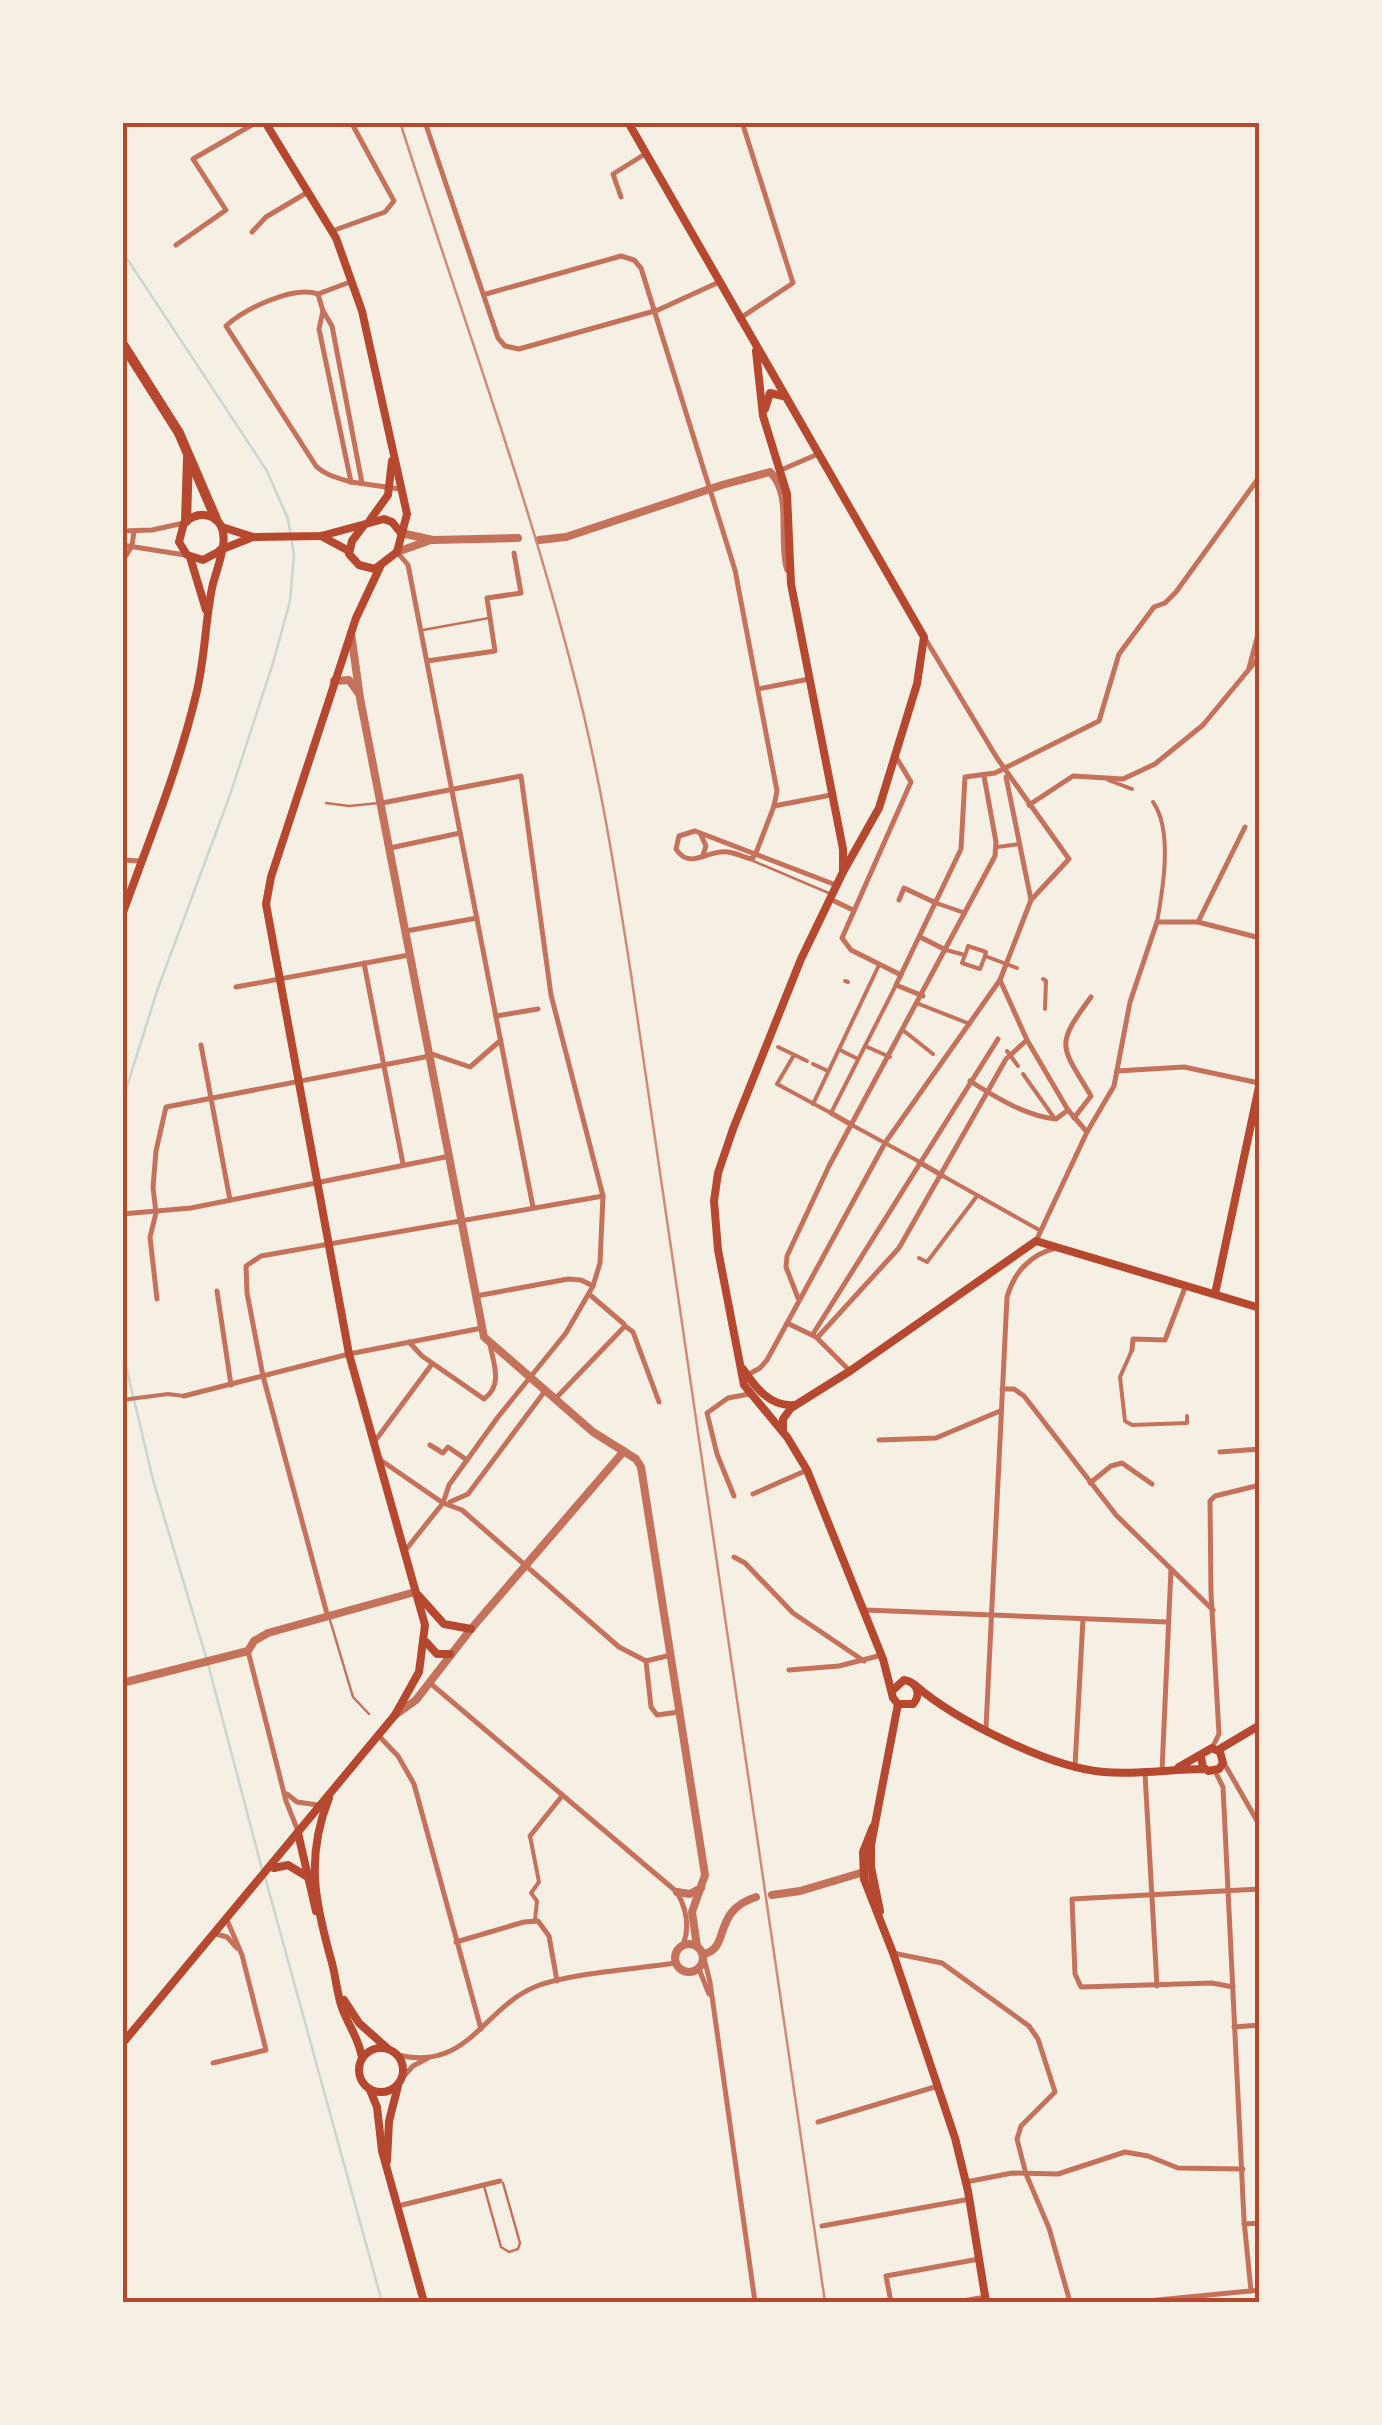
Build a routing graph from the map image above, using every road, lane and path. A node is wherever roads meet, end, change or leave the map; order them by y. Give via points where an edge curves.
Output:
1 (257, 122) edge
2 (265, 122) edge
3 (352, 122) edge
4 (425, 122) edge
5 (628, 122) edge
6 (742, 122) edge
7 (645, 154) junction
8 (308, 192) junction
9 (621, 196) dead end
10 (332, 231) junction
11 (252, 232) dead end
12 (176, 245) dead end
13 (353, 281) junction
14 (717, 282) junction
15 (318, 294) junction
16 (486, 294) junction
17 (322, 310) junction
18 (656, 311) junction
19 (738, 320) junction
20 (122, 343) edge
21 (755, 348) junction
22 (786, 399) junction
23 (763, 416) junction
24 (188, 452) junction
25 (818, 454) junction
26 (392, 456) junction
27 (780, 470) junction
28 (1260, 476) edge
29 (351, 482) junction
30 (362, 483) junction
31 (390, 488) junction
32 (402, 489) junction
33 (710, 489) junction
34 (185, 522) junction
35 (219, 523) junction
36 (366, 524) junction
37 (122, 531) edge
38 (134, 531) junction
39 (401, 534) junction
40 (320, 536) junction
41 (253, 537) junction
42 (518, 538) dead end
43 (433, 540) junction
44 (539, 540) dead end
45 (122, 545) edge
46 (132, 546) junction
47 (349, 550) junction
48 (220, 551) junction
49 (397, 552) junction
50 (514, 553) dead end
51 (189, 556) junction
52 (122, 562) edge
53 (380, 567) junction
54 (790, 573) junction
55 (207, 614) junction
56 (490, 618) junction
57 (1260, 626) edge
58 (421, 630) junction
59 (351, 633) junction
60 (924, 637) junction
61 (1260, 656) edge
62 (428, 661) junction
63 (1248, 670) junction
64 (809, 680) junction
65 (334, 681) junction
66 (757, 689) junction
67 (360, 698) junction
68 (896, 756) junction
69 (1004, 768) junction
70 (984, 776) junction
71 (1006, 777) joint
72 (1100, 778) junction
73 (1132, 788) dead end
74 (452, 790) junction
75 (832, 795) junction
76 (1154, 802) dead end
77 (326, 803) dead end
78 (381, 803) junction
79 (774, 806) junction
80 (1030, 806) junction
81 (1245, 828) dead end
82 (460, 833) junction
83 (699, 833) junction
84 (841, 840) junction
85 (1020, 844) junction
86 (859, 847) junction
87 (996, 847) junction
88 (390, 848) junction
89 (756, 853) junction
90 (702, 855) junction
91 (122, 860) edge
92 (750, 860) junction
93 (141, 861) junction
94 (842, 872) junction
95 (833, 893) junction
96 (899, 900) dead end
97 (1032, 900) junction
98 (936, 904) junction
99 (854, 910) junction
100 (966, 913) junction
101 (122, 915) edge
102 (477, 918) junction
103 (1156, 922) junction
104 (1198, 922) junction
105 (406, 931) junction
106 (920, 937) junction
107 (1260, 938) edge
108 (946, 950) junction
109 (410, 954) junction
110 (965, 955) junction
111 (985, 956) junction
112 (364, 963) junction
113 (879, 964) junction
114 (1006, 964) junction
115 (1017, 968) dead end
116 (901, 976) junction
117 (280, 979) junction
118 (1043, 979) dead end
119 (1000, 980) junction
120 (896, 985) junction
121 (858, 987) dead end
122 (236, 988) dead end
123 (866, 991) junction
124 (923, 996) junction
125 (1091, 998) dead end
126 (919, 1004) junction
127 (538, 1009) dead end
128 (1045, 1009) dead end
129 (496, 1016) junction
130 (970, 1024) junction
131 (904, 1031) junction
132 (501, 1040) junction
133 (999, 1040) dead end
134 (1027, 1040) junction
135 (201, 1045) dead end
136 (865, 1046) junction
137 (778, 1047) dead end
138 (838, 1050) junction
139 (1008, 1053) junction
140 (430, 1054) junction
141 (934, 1054) dead end
142 (794, 1055) junction
143 (890, 1057) junction
144 (858, 1059) junction
145 (384, 1064) junction
146 (1018, 1066) dead end
147 (828, 1071) junction
148 (1117, 1072) junction
149 (1023, 1074) dead end
150 (298, 1080) junction
151 (969, 1080) junction
152 (1259, 1082) edge
153 (988, 1093) junction
154 (211, 1096) junction
155 (812, 1104) junction
156 (1068, 1110) junction
157 (830, 1113) junction
158 (1074, 1118) junction
159 (1055, 1119) junction
160 (852, 1125) junction
161 (1087, 1132) junction
162 (885, 1143) junction
163 (450, 1156) junction
164 (919, 1162) junction
165 (402, 1164) junction
166 (942, 1176) junction
167 (316, 1181) junction
168 (603, 1196) junction
169 (978, 1196) junction
170 (230, 1200) junction
171 (534, 1208) junction
172 (156, 1213) junction
173 (122, 1214) edge
174 (462, 1221) junction
175 (1038, 1236) junction
176 (329, 1244) junction
177 (1059, 1247) junction
178 (919, 1258) dead end
179 (593, 1286) junction
180 (1186, 1286) junction
181 (216, 1291) dead end
182 (589, 1294) junction
183 (1215, 1294) junction
184 (476, 1296) junction
185 (157, 1299) dead end
186 (799, 1299) junction
187 (1260, 1308) edge
188 (787, 1323) junction
189 (625, 1326) junction
190 (482, 1328) junction
191 (815, 1336) junction
192 (409, 1342) junction
193 (490, 1345) junction
194 (1132, 1350) joint
195 (349, 1354) junction
196 (432, 1364) junction
197 (740, 1366) junction
198 (850, 1372) junction
199 (747, 1375) junction
200 (263, 1376) junction
201 (528, 1377) junction
202 (232, 1385) junction
203 (1002, 1389) junction
204 (546, 1391) junction
205 (748, 1394) junction
206 (184, 1396) joint
207 (122, 1400) edge
208 (556, 1400) junction
209 (660, 1402) dead end
210 (796, 1405) junction
211 (1001, 1411) junction
212 (1187, 1416) dead end
213 (784, 1434) junction
214 (879, 1440) dead end
215 (372, 1442) junction
216 (430, 1444) dead end
217 (1260, 1449) edge
218 (624, 1450) junction
219 (1220, 1452) dead end
220 (377, 1458) junction
221 (467, 1460) junction
222 (807, 1470) junction
223 (1090, 1482) junction
224 (1152, 1484) dead end
225 (1260, 1484) edge
226 (753, 1494) dead end
227 (734, 1496) dead end
228 (442, 1504) junction
229 (402, 1554) junction
230 (734, 1557) dead end
231 (524, 1565) junction
232 (1171, 1569) junction
233 (416, 1592) junction
234 (864, 1610) junction
235 (1213, 1610) junction
236 (327, 1614) junction
237 (992, 1616) junction
238 (1083, 1619) junction
239 (1167, 1622) junction
240 (471, 1629) junction
241 (425, 1641) junction
242 (248, 1651) junction
243 (450, 1654) junction
244 (670, 1655) junction
245 (882, 1656) junction
246 (864, 1660) junction
247 (646, 1661) junction
248 (789, 1670) dead end
249 (122, 1683) edge
250 (912, 1683) junction
251 (430, 1684) junction
252 (892, 1690) junction
253 (898, 1704) junction
254 (910, 1706) junction
255 (943, 1707) junction
256 (680, 1712) junction
257 (370, 1714) dead end
258 (395, 1715) junction
259 (1260, 1725) edge
260 (986, 1728) junction
261 (378, 1735) junction
262 (1215, 1749) junction
263 (1200, 1757) junction
264 (1223, 1759) junction
265 (1075, 1767) junction
266 (1205, 1769) junction
267 (1174, 1770) junction
268 (1216, 1770) junction
269 (1162, 1771) junction
270 (1145, 1772) junction
271 (332, 1789) junction
272 (575, 1790) dead end
273 (285, 1792) junction
274 (564, 1798) junction
275 (318, 1805) junction
276 (1260, 1826) edge
277 (872, 1827) junction
278 (298, 1833) junction
279 (530, 1836) joint
280 (270, 1869) junction
281 (862, 1872) junction
282 (306, 1876) junction
283 (702, 1888) junction
284 (1260, 1889) edge
285 (1228, 1890) junction
286 (677, 1892) junction
287 (772, 1895) dead end
288 (1152, 1895) junction
289 (756, 1897) dead end
290 (878, 1900) junction
291 (227, 1920) junction
292 (535, 1921) junction
293 (321, 1924) junction
294 (885, 1930) junction
295 (216, 1934) junction
296 (456, 1942) junction
297 (683, 1945) junction
298 (701, 1953) junction
299 (893, 1953) junction
300 (242, 1955) junction
301 (675, 1963) junction
302 (698, 1969) junction
303 (557, 1981) junction
304 (1156, 1986) junction
305 (1232, 1987) junction
306 (340, 1991) junction
307 (712, 2002) junction
308 (1260, 2025) edge
309 (1234, 2026) junction
310 (481, 2029) junction
311 (122, 2044) edge
312 (387, 2048) junction
313 (398, 2055) junction
314 (434, 2056) junction
315 (362, 2058) junction
316 (213, 2064) dead end
317 (401, 2080) junction
318 (938, 2086) junction
319 (370, 2090) junction
320 (818, 2122) dead end
321 (387, 2166) junction
322 (1243, 2169) junction
323 (1026, 2174) junction
324 (500, 2181) joint
325 (966, 2182) junction
326 (484, 2184) junction
327 (970, 2200) junction
328 (398, 2206) junction
329 (1260, 2223) edge
330 (1244, 2224) junction
331 (822, 2226) dead end
332 (979, 2259) junction
333 (1260, 2290) edge
334 (1251, 2291) junction
335 (1202, 2299) edge
336 (986, 2300) edge
337 (424, 2302) edge
338 (755, 2302) edge
339 (891, 2302) edge
340 (956, 2302) edge
341 (1070, 2302) edge
342 (1138, 2302) edge

1 - 12 street via 193,159 226,210
2 - 8 main road
3 - 10 street via 394,201 385,212
4 - 16 street
5 - 7 main road
6 - 19 street via 792,283
7 - 9 street via 613,174
7 - 14 main road
8 - 10 main road
8 - 11 street
10 - 13 main road
13 - 15 street
13 - 26 main road
14 - 18 street
14 - 19 main road
15 - 17 street
15 - 29 street via 250,308 226,326 312,461
16 - 18 street via 621,256 638,264
16 - 18 street via 498,338 512,349
17 - 29 street via 319,330
17 - 30 street via 332,326
18 - 33 street
19 - 21 main road
20 - 24 highway
21 - 22 main road
21 - 23 main road
22 - 23 main road via 770,393
22 - 25 main road
23 - 27 main road
24 - 34 highway
24 - 35 highway
25 - 27 street
25 - 60 main road
26 - 31 main road
26 - 32 main road
27 - 54 main road
28 - 69 street via 1176,592 1154,606 1116,660 1099,721
29 - 30 street
30 - 31 street
31 - 32 street
31 - 36 main road
32 - 39 main road via 407,520
33 - 44 street via 566,538
33 - 54 street via 774,474
33 - 66 street via 738,582
34 - 35 main road via 197,515
34 - 38 street
34 - 51 main road via 179,542
35 - 41 main road
35 - 48 main road
36 - 39 main road via 388,520
36 - 40 main road
36 - 47 main road
37 - 38 street
38 - 46 street
39 - 43 street
39 - 49 main road
40 - 41 main road
40 - 47 main road
41 - 48 main road
42 - 43 street
43 - 49 street
45 - 46 street
46 - 51 street
46 - 52 street
47 - 53 main road via 363,568
48 - 51 main road via 209,559
48 - 55 main road
49 - 53 main road
49 - 58 street via 408,565
50 - 56 street via 521,593 486,598
51 - 55 main road
53 - 59 main road
54 - 64 main road
55 - 93 main road via 191,716
56 - 58 lane
56 - 62 street via 495,651
57 - 63 street
58 - 62 street
59 - 65 main road
59 - 67 street
60 - 68 main road
60 - 69 street
61 - 63 street
62 - 74 street
63 - 72 street via 1172,752 1131,778
64 - 66 street
64 - 75 main road
65 - 67 street via 351,681
65 - 117 main road via 267,892
66 - 79 street via 776,784
67 - 78 street
68 - 86 main road
68 - 99 street via 911,782
69 - 70 street
69 - 71 street
69 - 80 street
70 - 87 street
70 - 98 street via 966,777 963,839
71 - 85 street
72 - 73 street
72 - 80 street via 1073,776
74 - 78 street
74 - 82 street
74 - 168 street via 521,776 553,1001
75 - 79 street
75 - 84 main road
76 - 103 street via 1166,835
77 - 78 lane
78 - 88 street
79 - 89 street
80 - 97 street via 1069,859
81 - 104 street
82 - 88 street
82 - 102 street
83 - 89 street
83 - 90 street
83 - 90 street via 682,833 676,849 690,861
84 - 86 main road
84 - 94 main road
85 - 87 street
85 - 97 street
86 - 94 main road
87 - 100 street
88 - 105 street
89 - 92 street
89 - 95 street
90 - 92 street via 727,852
91 - 93 street
92 - 95 lane
93 - 101 main road
94 - 95 main road
95 - 99 street
95 - 197 main road via 754,1074 716,1181 716,1239
96 - 98 street via 904,888
97 - 114 street
98 - 100 street
98 - 106 street
99 - 113 street via 844,942
100 - 108 street
102 - 105 street
102 - 129 street
103 - 104 street
103 - 148 street
104 - 107 street
105 - 109 street
106 - 108 street
106 - 116 street
108 - 110 street
108 - 124 street
109 - 112 street
109 - 140 street
110 - 111 street via 968,946
110 - 111 street via 962,962 980,969
111 - 114 street
112 - 117 street
112 - 145 street
113 - 116 street
113 - 123 street
114 - 115 street
114 - 119 street
116 - 120 street
117 - 122 street
117 - 150 main road
118 - 128 street
119 - 130 street
119 - 134 street
120 - 124 street
120 - 136 street
121 - 123 street
123 - 138 street
124 - 126 street
125 - 158 street via 1064,1040 1091,1096
126 - 130 street
126 - 131 street
127 - 129 street
129 - 132 street
130 - 162 street
131 - 141 street
131 - 143 street
132 - 140 street via 470,1067
132 - 171 street
133 - 151 street
134 - 139 street
134 - 156 street
135 - 154 street
136 - 143 street
136 - 144 street
137 - 142 street
138 - 144 street
138 - 147 street
139 - 146 street
139 - 153 street
140 - 145 street
140 - 163 street
142 - 147 street
142 - 155 street via 777,1084
143 - 160 street
144 - 157 street
145 - 150 street
145 - 165 street
147 - 155 street
148 - 152 street via 1184,1067
148 - 161 street
149 - 159 street
150 - 154 street
150 - 167 main road
151 - 153 street
151 - 164 street
152 - 183 main road
153 - 159 street
153 - 166 street
154 - 170 street
154 - 172 street via 166,1107 154,1168
155 - 157 street
156 - 158 street
156 - 159 street
157 - 160 street
158 - 161 street
160 - 162 street
160 - 186 street via 786,1259
161 - 175 street
162 - 164 street
162 - 186 street
163 - 165 street
163 - 174 street
164 - 166 street
164 - 191 street
165 - 167 street
166 - 169 street
166 - 191 street via 900,1248
167 - 170 street
167 - 176 main road
168 - 171 street
168 - 179 street
169 - 175 street
169 - 178 street via 940,1250 928,1262
170 - 172 street
171 - 174 street
172 - 173 street
172 - 185 street via 150,1243
174 - 176 street
174 - 184 street
175 - 177 main road
175 - 198 main road
176 - 195 main road
176 - 200 street via 261,1256 246,1266
177 - 180 main road
177 - 203 street via 1031,1259 1009,1290
179 - 182 street
179 - 184 street via 568,1279
180 - 183 main road
180 - 194 street via 1165,1340 1133,1339
181 - 202 street
182 - 189 street
182 - 201 street
183 - 187 main road
184 - 190 street
186 - 188 street
188 - 191 street
188 - 199 street via 764,1363
189 - 208 street
189 - 209 street
190 - 192 street
190 - 193 street
191 - 198 street
192 - 195 street
192 - 196 street
193 - 196 street via 496,1381 489,1396 480,1397
193 - 201 street
194 - 212 street via 1120,1376 1124,1421 1187,1423
195 - 200 street
195 - 215 main road
196 - 215 street
197 - 199 main road
197 - 205 main road
198 - 210 main road
199 - 210 main road via 773,1401
200 - 202 street
200 - 236 street
201 - 204 street
201 - 221 street
202 - 206 street
203 - 211 street
203 - 223 street via 1024,1396
204 - 208 street
204 - 228 street via 465,1497
205 - 213 main road
205 - 227 street via 707,1413
206 - 207 street
208 - 218 street
210 - 213 main road via 783,1419
211 - 214 street via 939,1438
211 - 237 street
213 - 222 main road
215 - 220 main road
216 - 221 street
217 - 219 street
218 - 231 street
218 - 244 street via 642,1470
220 - 228 street
220 - 229 main road
221 - 228 street
222 - 226 street
222 - 234 main road
223 - 224 street via 1122,1464
223 - 232 street
225 - 235 street via 1210,1501
228 - 229 street
228 - 231 street via 462,1510
229 - 233 main road
230 - 246 street via 793,1614
231 - 240 street
231 - 247 street via 619,1647
232 - 235 street
232 - 239 street
233 - 236 street
233 - 240 main road via 444,1624
233 - 241 main road
234 - 237 street
234 - 245 main road
235 - 262 street via 1220,1734
236 - 242 street via 268,1633
236 - 257 lane via 352,1697
237 - 238 street
237 - 260 street
238 - 239 street
238 - 265 street
239 - 269 street
240 - 243 street
241 - 243 main road via 436,1654
241 - 258 main road via 417,1678
242 - 249 street
242 - 273 street
243 - 251 street
244 - 247 street
244 - 256 street
245 - 246 street
245 - 250 main road
245 - 252 main road
246 - 248 street
247 - 256 street via 648,1708
250 - 252 main road
250 - 254 main road via 918,1698
250 - 255 main road
251 - 258 street
251 - 274 street
252 - 253 main road
253 - 254 main road
253 - 277 main road
254 - 255 main road
255 - 260 main road
256 - 283 street
258 - 261 main road
259 - 262 main road
260 - 265 main road
261 - 271 main road
261 - 296 street via 413,1780
262 - 263 main road
262 - 264 main road
263 - 266 main road
263 - 267 main road
264 - 268 main road
264 - 276 street
265 - 270 main road
266 - 267 main road
266 - 268 main road
267 - 269 main road
268 - 285 street via 1223,1787
269 - 270 main road
270 - 288 street
271 - 275 main road
271 - 293 main road via 312,1860
272 - 274 street
273 - 275 street
273 - 278 street
274 - 279 street
274 - 286 street
275 - 278 main road
277 - 281 main road
277 - 290 main road
278 - 280 main road
278 - 282 main road
279 - 292 street via 539,1882 531,1893
280 - 282 main road via 288,1865
280 - 291 main road
281 - 287 street
281 - 290 street
281 - 294 main road
282 - 293 main road
283 - 286 street
283 - 298 street via 692,1912
284 - 285 street
285 - 288 street
285 - 305 street
286 - 297 street via 685,1912
288 - 304 street
288 - 304 street via 1072,1899 1078,1985
289 - 298 street via 734,1907 718,1947
290 - 294 main road
291 - 295 main road
291 - 300 street
292 - 296 street
292 - 303 street via 549,1936
293 - 306 main road
294 - 299 main road
295 - 300 street
295 - 311 main road
296 - 310 street
297 - 298 street
297 - 301 street
298 - 302 street
298 - 307 street
299 - 318 main road
299 - 323 street via 945,1964 1036,2034 1055,2092 1017,2132
300 - 316 street via 266,2050
301 - 302 street via 685,1972
301 - 303 street
302 - 307 street
303 - 310 street via 527,1991
304 - 305 street
305 - 309 street
306 - 312 main road
306 - 315 main road
307 - 338 street
308 - 309 street
309 - 322 street
310 - 314 street via 458,2048
312 - 313 main road
312 - 315 main road
313 - 314 street
313 - 317 main road
314 - 317 street
315 - 319 main road via 359,2076
317 - 319 main road via 386,2092
317 - 321 main road via 389,2121
318 - 320 street
318 - 325 main road
319 - 321 main road
321 - 328 main road
322 - 323 street via 1182,2169 1125,2152 1063,2173
322 - 330 street
323 - 325 street
323 - 341 street
324 - 326 street
324 - 326 lane via 520,2240 507,2252
325 - 327 main road
326 - 328 street
327 - 331 street
327 - 332 main road
328 - 337 main road
329 - 330 street
330 - 334 street
332 - 336 main road
332 - 339 street via 886,2276
333 - 334 street
334 - 335 street
335 - 342 street
336 - 340 street

